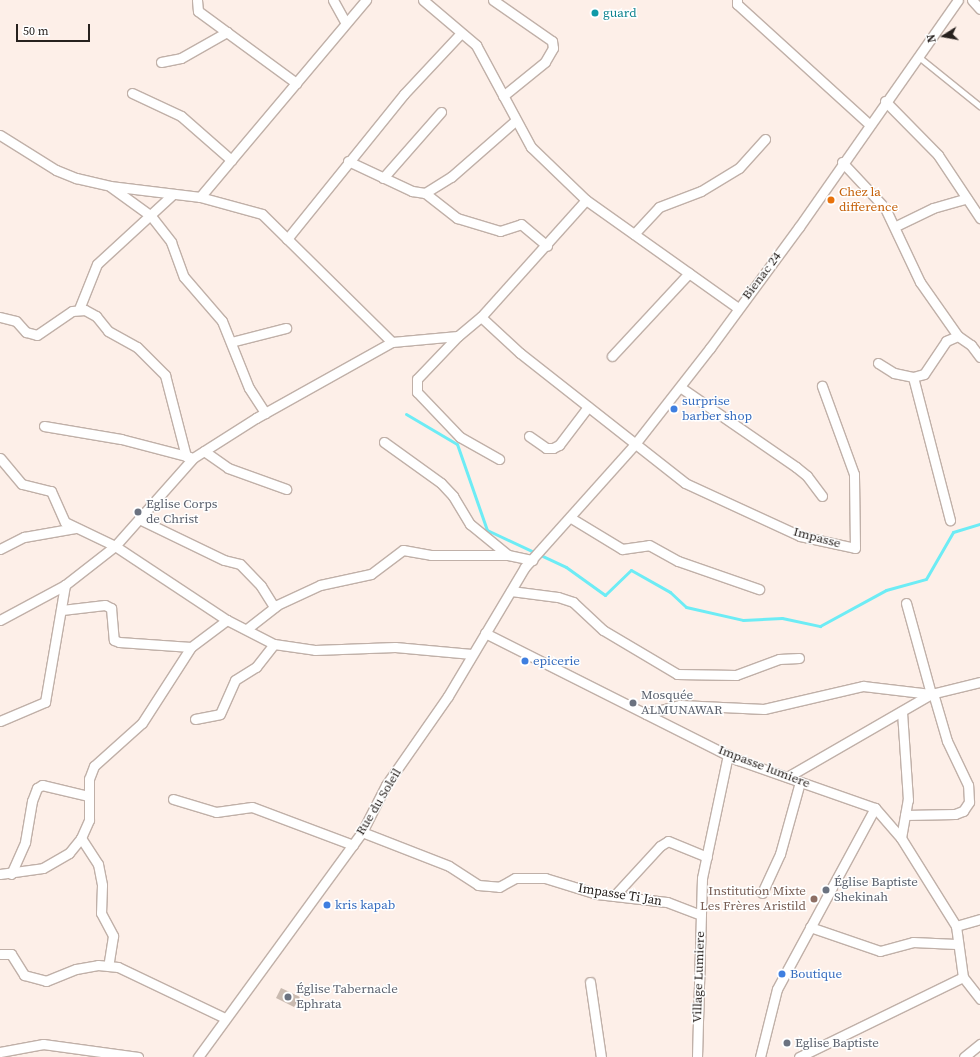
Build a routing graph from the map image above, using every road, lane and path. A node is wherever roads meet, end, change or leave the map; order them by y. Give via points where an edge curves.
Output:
1 (198, 0) edge
2 (333, 0) edge
3 (366, 0) edge
4 (423, 0) edge
5 (493, 0) edge
6 (737, 0) edge
7 (958, 0) edge
8 (972, 0) edge
9 (980, 9) edge
10 (346, 23) junction
11 (227, 32) junction
12 (462, 33) junction
13 (918, 56) junction
14 (161, 62) dead end
15 (296, 83) junction
16 (132, 94) dead end
17 (503, 96) junction
18 (885, 102) junction
19 (980, 106) edge
20 (441, 112) dead end
21 (516, 120) junction
22 (869, 124) junction
23 (0, 135) edge
24 (765, 139) dead end
25 (231, 160) junction
26 (348, 161) junction
27 (842, 162) junction
28 (383, 178) junction
29 (110, 186) junction
30 (425, 193) junction
31 (173, 194) junction
32 (200, 197) junction
33 (967, 198) junction
34 (586, 200) junction
35 (151, 216) junction
36 (980, 218) edge
37 (896, 226) junction
38 (634, 234) junction
39 (287, 239) junction
40 (547, 246) junction
41 (689, 273) junction
42 (738, 308) junction
43 (79, 309) junction
44 (0, 316) edge
45 (481, 317) junction
46 (286, 328) dead end
47 (458, 336) junction
48 (958, 336) junction
49 (231, 342) junction
50 (392, 342) junction
51 (612, 356) dead end
52 (980, 357) edge
53 (878, 363) dead end
54 (913, 377) junction
55 (822, 386) dead end
56 (680, 387) junction
57 (588, 407) junction
58 (265, 413) junction
59 (44, 426) dead end
60 (529, 436) dead end
61 (384, 442) dead end
62 (635, 444) junction
63 (204, 451) junction
64 (189, 457) junction
65 (0, 458) edge
66 (499, 459) dead end
67 (286, 489) dead end
68 (822, 496) dead end
69 (571, 518) junction
70 (139, 520) junction
71 (950, 520) dead end
72 (75, 528) junction
73 (551, 541) joint
74 (115, 546) junction
75 (0, 549) edge
76 (508, 555) junction
77 (532, 560) junction
78 (65, 585) junction
79 (759, 589) dead end
80 (510, 591) junction
81 (906, 603) dead end
82 (274, 607) junction
83 (62, 610) junction
84 (0, 620) edge
85 (227, 620) junction
86 (248, 628) junction
87 (485, 633) junction
88 (274, 644) junction
89 (191, 646) junction
90 (472, 654) junction
91 (798, 658) dead end
92 (980, 682) edge
93 (932, 694) junction
94 (902, 710) junction
95 (646, 714) junction
96 (195, 719) dead end
97 (0, 721) edge
98 (728, 755) junction
99 (787, 777) junction
100 (800, 782) junction
101 (88, 796) junction
102 (173, 799) dead end
103 (875, 808) junction
104 (905, 815) junction
105 (362, 832) junction
106 (81, 838) junction
107 (901, 838) junction
108 (353, 844) junction
109 (707, 857) junction
110 (0, 874) edge
111 (11, 874) junction
112 (762, 893) dead end
113 (614, 896) junction
114 (701, 915) junction
115 (980, 919) edge
116 (810, 926) junction
117 (956, 926) junction
118 (956, 944) junction
119 (0, 954) edge
120 (108, 966) junction
121 (964, 977) junction
122 (590, 982) dead end
123 (979, 994) edge
124 (225, 1018) junction
125 (980, 1044) edge
126 (0, 1052) edge
127 (138, 1057) edge
128 (198, 1057) edge
129 (601, 1057) edge
130 (697, 1057) edge
131 (760, 1057) edge
132 (799, 1057) edge
133 (964, 1057) edge

1 - 11 street via 198,11
2 - 10 street
3 - 10 street
4 - 12 street
5 - 17 street via 552,41 553,48 548,59
6 - 22 street via 737,4
7 - 13 street, Bienac 24
8 - 9 street
10 - 15 street
11 - 14 street via 181,58
11 - 15 street
12 - 17 street via 476,46
12 - 26 street via 404,94
13 - 18 street, Bienac 24
13 - 19 lane
15 - 25 street
16 - 25 street via 181,116
17 - 21 street
18 - 22 street, Bienac 24
18 - 33 street via 938,155
20 - 28 street
21 - 30 street via 451,177
21 - 34 street via 531,147
22 - 27 street, Bienac 24
23 - 29 street via 56,170
24 - 38 street via 739,168 701,191 659,207
25 - 32 street
26 - 28 street
26 - 39 street
27 - 37 street via 872,191
27 - 42 street, Bienac 24 via 799,227
28 - 30 street via 412,191
29 - 31 street
29 - 35 street
30 - 40 street via 457,218 500,232 520,224
31 - 32 street
31 - 35 street
32 - 39 street via 262,214
33 - 36 street
33 - 37 street via 933,208
34 - 38 street
34 - 40 street
35 - 43 street via 97,264 91,273
35 - 49 street via 171,242 184,277 222,321
37 - 48 street via 910,265
38 - 41 street
39 - 50 street
40 - 45 street
41 - 42 street
41 - 51 street
42 - 56 street, Bienac 24
43 - 44 street via 37,335 26,332 16,321
43 - 64 street via 96,316 108,331 137,347 160,367 168,384
45 - 47 street
45 - 57 street via 520,353
46 - 49 street
47 - 50 street
47 - 66 street via 417,379 417,392 460,437
48 - 52 street via 971,345
48 - 54 street via 946,341 924,374
49 - 58 street via 249,388
50 - 58 street
53 - 54 street via 894,373
54 - 71 street
55 - 62 street, Impasse via 854,474 855,548 800,536 684,483
56 - 62 street, Bienac 24
56 - 68 street via 796,467
57 - 60 street via 553,448 546,448
57 - 62 street
58 - 63 street
59 - 64 street via 121,439
61 - 76 street via 441,483 453,496 470,524
62 - 69 street, Bienac 24
63 - 64 street
63 - 67 street via 228,468
64 - 70 street
65 - 72 street via 22,484 51,491 65,522
69 - 73 street, Bienac 24
69 - 79 street via 622,549 649,546 678,562
70 - 74 street
70 - 82 street via 224,560 240,564 261,586
72 - 74 street
72 - 75 street via 24,538
73 - 77 street, Rue du Soleil
74 - 78 street
74 - 85 street
76 - 77 street
76 - 82 street via 450,556 403,550 371,574 320,585
77 - 80 street, Rue du Soleil
78 - 83 street
78 - 84 street
80 - 87 street, Rue du Soleil
80 - 91 street via 558,597 574,602 603,630 677,674 736,675 779,659
81 - 93 street
82 - 86 street
83 - 89 street via 105,605 111,608 114,640
83 - 97 street via 45,702
85 - 86 street
85 - 89 street
86 - 88 street
87 - 90 street, Rue du Soleil
87 - 95 street, Impasse lumiere
88 - 90 street via 315,650 395,647
88 - 96 street via 256,667 235,680 220,714
89 - 101 street via 142,723 94,766
90 - 105 street, Rue du Soleil via 448,696 386,785
92 - 93 street
93 - 94 street
93 - 95 street via 863,686 764,709 680,705
93 - 104 street via 947,741 968,785 969,802 963,811 955,814
94 - 99 street
94 - 104 street via 908,800
95 - 98 street, Impasse lumiere
98 - 99 street, Impasse lumiere
98 - 109 street, Village Lumiere
99 - 100 street, Impasse lumiere
100 - 103 street, Impasse lumiere
100 - 112 street via 780,854
101 - 106 street via 89,820
101 - 111 street via 42,785 37,788 32,801 26,842
102 - 108 street via 216,812 252,807
103 - 107 street, Impasse lumiere
103 - 116 street
104 - 107 street
105 - 108 street, Rue du Soleil
105 - 113 street, Impasse Ti Jan via 449,866 478,886 499,887 515,878 545,878
106 - 111 street via 69,853 43,868
106 - 120 street via 98,864 102,885 101,913 113,936
107 - 117 street, Impasse lumiere
108 - 124 street, Rue du Soleil
109 - 113 street via 668,841 660,846
109 - 114 street, Village Lumiere
110 - 111 street
113 - 114 street, Impasse Ti Jan via 667,902
114 - 130 street, Village Lumiere
115 - 117 street
116 - 118 street via 880,951 913,942
116 - 131 street via 777,989
117 - 118 street
118 - 121 street
119 - 120 street via 11,954 24,975 46,982 76,969
120 - 124 street via 124,969
121 - 123 street
121 - 132 street
122 - 129 street
124 - 128 street, Rue du Soleil
125 - 133 street
126 - 127 street via 43,1044

